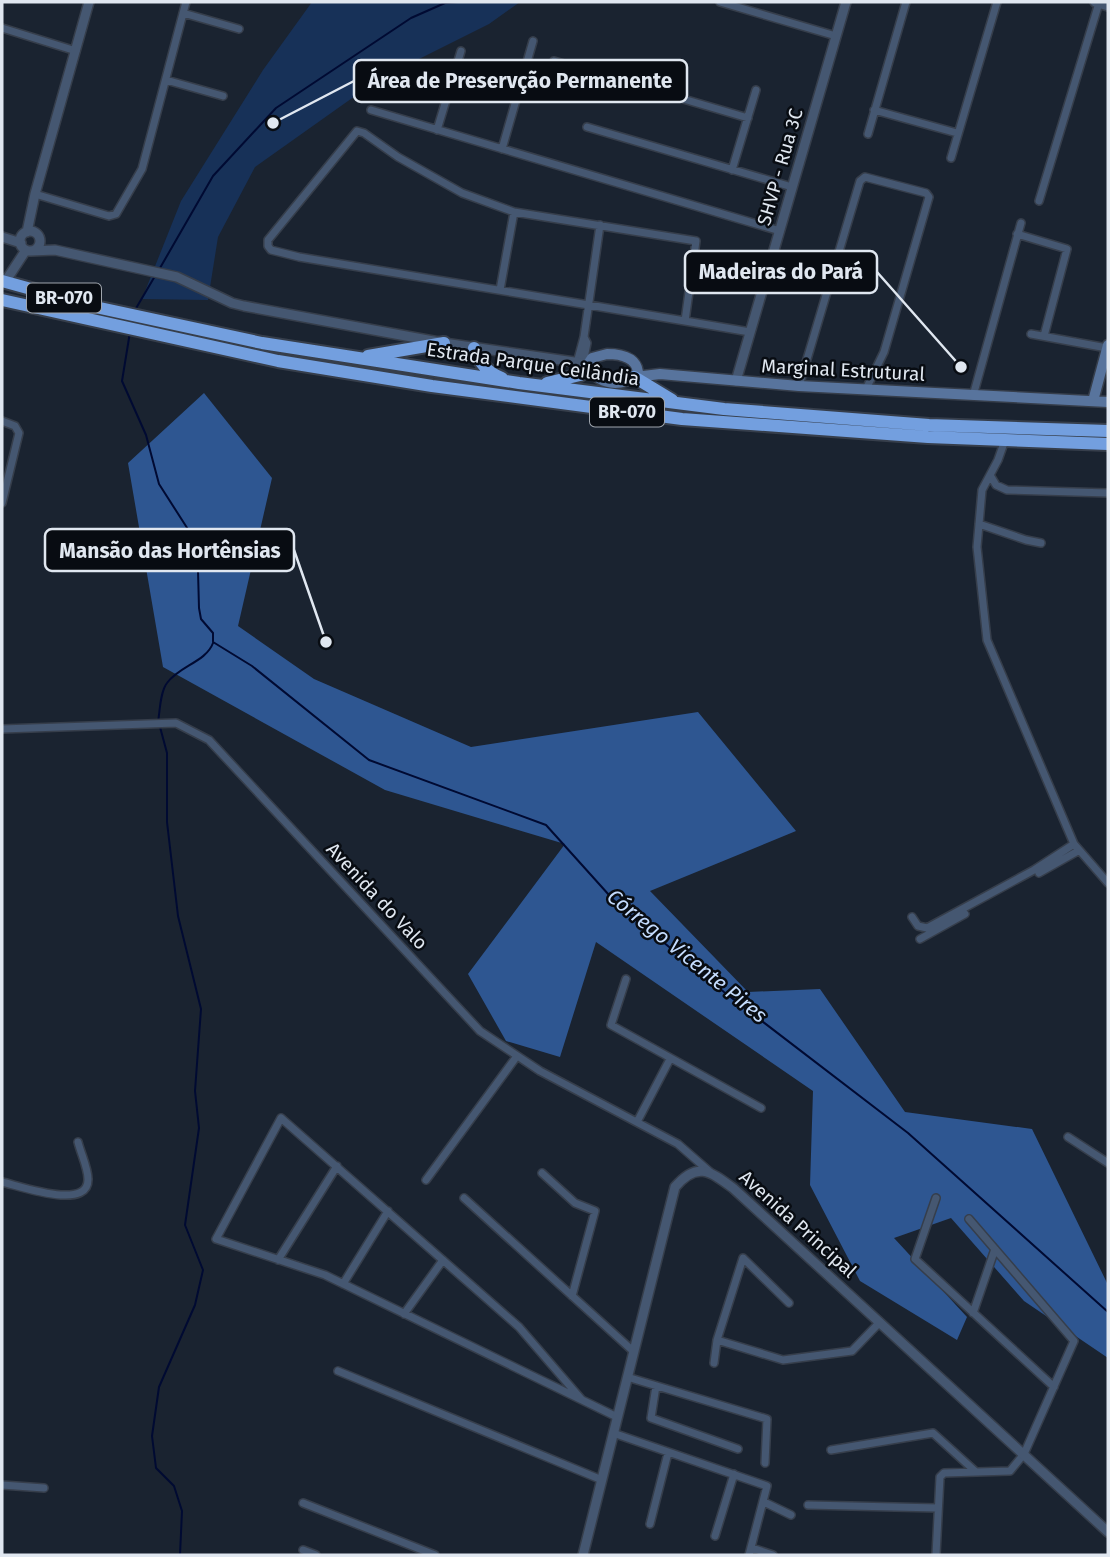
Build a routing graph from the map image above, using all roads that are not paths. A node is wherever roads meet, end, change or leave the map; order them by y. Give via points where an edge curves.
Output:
1 (89, 2) edge
2 (186, 2) edge
3 (720, 2) edge
4 (846, 2) edge
5 (906, 2) edge
6 (997, 2) edge
7 (1103, 4) edge
8 (183, 13) junction
9 (2, 28) edge
10 (239, 29) dead end
11 (836, 36) junction
12 (533, 41) dead end
13 (76, 51) junction
14 (461, 51) dead end
15 (554, 61) dead end
16 (166, 80) junction
17 (756, 90) dead end
18 (223, 96) dead end
19 (371, 110) dead end
20 (874, 110) junction
21 (748, 118) junction
22 (587, 127) dead end
23 (437, 130) junction
24 (957, 133) junction
25 (868, 134) dead end
26 (502, 149) junction
27 (951, 158) dead end
28 (732, 170) junction
29 (792, 187) junction
30 (35, 194) junction
31 (1039, 201) dead end
32 (514, 212) junction
33 (1021, 223) dead end
34 (600, 225) junction
35 (780, 231) junction
36 (34, 234) junction
37 (1017, 234) junction
38 (2, 237) edge
39 (26, 248) junction
40 (55, 250) junction
41 (3, 282) edge
42 (500, 290) junction
43 (2, 300) edge
44 (589, 304) junction
45 (2, 306) edge
46 (28, 307) junction
47 (685, 321) junction
48 (750, 332) junction
49 (1031, 334) dead end
50 (1044, 335) junction
51 (444, 343) junction
52 (1108, 346) edge
53 (474, 348) junction
54 (354, 358) junction
55 (584, 365) junction
56 (636, 374) junction
57 (736, 381) junction
58 (525, 384) junction
59 (869, 384) junction
60 (799, 386) junction
61 (972, 396) junction
62 (1093, 401) junction
63 (1108, 402) edge
64 (682, 404) junction
65 (2, 421) edge
66 (1108, 431) edge
67 (1005, 440) junction
68 (1108, 444) edge
69 (990, 475) junction
70 (1108, 493) edge
71 (2, 503) edge
72 (979, 524) junction
73 (1041, 542) dead end
74 (2, 729) edge
75 (1076, 847) junction
76 (1108, 883) edge
77 (912, 917) dead end
78 (920, 939) dead end
79 (626, 979) dead end
80 (517, 1056) junction
81 (670, 1059) junction
82 (761, 1108) dead end
83 (637, 1122) junction
84 (1068, 1137) dead end
85 (78, 1142) dead end
86 (1108, 1163) edge
87 (337, 1167) junction
88 (710, 1172) junction
89 (542, 1173) dead end
90 (426, 1180) dead end
91 (2, 1182) edge
92 (464, 1198) dead end
93 (936, 1198) dead end
94 (388, 1211) junction
95 (969, 1219) dead end
96 (995, 1249) junction
97 (278, 1259) junction
98 (443, 1260) junction
99 (343, 1284) junction
100 (572, 1296) junction
101 (789, 1303) dead end
102 (973, 1312) junction
103 (404, 1314) junction
104 (880, 1322) junction
105 (717, 1340) junction
106 (633, 1351) junction
107 (714, 1363) dead end
108 (338, 1371) dead end
109 (627, 1377) junction
110 (656, 1386) junction
111 (1054, 1387) junction
112 (582, 1400) junction
113 (617, 1417) junction
114 (613, 1433) junction
115 (738, 1449) dead end
116 (831, 1450) dead end
117 (668, 1452) junction
118 (1024, 1454) junction
119 (765, 1462) dead end
120 (977, 1472) junction
121 (734, 1474) junction
122 (602, 1480) junction
123 (2, 1485) edge
124 (44, 1488) dead end
125 (764, 1502) junction
126 (303, 1503) dead end
127 (807, 1505) dead end
128 (938, 1508) junction
129 (791, 1515) dead end
130 (650, 1524) dead end
131 (1108, 1532) edge
132 (715, 1536) dead end
133 (303, 1550) dead end
134 (750, 1551) edge
135 (416, 1552) edge
136 (316, 1555) edge
137 (435, 1555) edge
138 (583, 1555) edge
139 (773, 1555) edge
140 (936, 1555) edge

1 - 13 street
2 - 8 street
3 - 11 street
4 - 11 street, SHVP - Rua 3C
5 - 20 street
6 - 24 street
7 - 31 street
8 - 10 street
8 - 16 street
9 - 13 street
11 - 29 street, SHVP - Rua 3C
12 - 26 street
13 - 30 street
14 - 23 street
15 - 21 street
16 - 18 street
16 - 30 street via 142,169 116,214 109,216
17 - 21 street
19 - 23 street
20 - 24 street
20 - 25 street
21 - 28 street
22 - 28 street
23 - 26 street
24 - 27 street
26 - 35 street
28 - 29 street
29 - 35 street, SHVP - Rua 3C
30 - 36 street
32 - 34 street
32 - 42 street
32 - 42 street via 462,193 357,131 267,243 271,250 299,257
33 - 37 street
34 - 44 street
34 - 47 street via 696,241
35 - 48 street, SHVP - Rua 3C
36 - 39 street via 38,246
36 - 39 street via 22,236
36 - 40 street
37 - 50 street via 1067,249
37 - 61 street
38 - 39 street
39 - 40 street
39 - 41 street
40 - 51 street via 177,278 232,303
41 - 54 highway, Estrada Parque Ceilândia / BR-070 via 261,343
42 - 44 street
43 - 46 highway, Estrada Parque Ceilândia / BR-070
44 - 47 street
44 - 55 street
45 - 46 highway
46 - 67 highway, Estrada Parque Ceilândia / BR-070 via 278,361 432,386 682,419
47 - 48 street
48 - 57 street, SHVP - Rua 3C
49 - 50 street
50 - 52 street
51 - 53 street
51 - 54 highway
52 - 62 main road
53 - 55 street
53 - 58 highway via 480,364 493,375
54 - 58 highway, Estrada Parque Ceilândia / BR-070
55 - 56 main road via 612,383 622,383
55 - 56 main road, Marginal Estrutural via 597,356 615,354 630,359
55 - 58 highway via 568,379
56 - 57 main road, Marginal Estrutural
56 - 64 highway via 652,389
57 - 60 main road, Marginal Estrutural
58 - 64 highway, Estrada Parque Ceilândia / BR-070
59 - 60 main road, Marginal Estrutural
59 - 60 street via 884,352 929,197 865,177 859,181
59 - 61 main road, Marginal Estrutural
61 - 62 main road, Marginal Estrutural
62 - 63 main road, Marginal Estrutural
64 - 66 highway, Estrada Parque Ceilândia / BR-070 via 929,425
65 - 71 street via 19,433
67 - 68 highway, Estrada Parque Ceilândia / BR-070
67 - 69 street
69 - 70 street via 996,485 1007,489
69 - 72 street via 982,490
72 - 73 street
72 - 75 street via 977,547 987,639
74 - 80 street, Avenida do Valo via 176,723 209,740 480,1031
75 - 76 street
75 - 77 street via 927,928 918,926
75 - 78 street
79 - 81 street via 611,1025
80 - 83 street, Avenida do Valo
80 - 90 street
81 - 82 street
81 - 83 street
83 - 88 street, Avenida do Valo via 678,1144
84 - 86 street
85 - 91 street via 88,1180 80,1196
87 - 94 street
87 - 97 street
87 - 97 street via 281,1118 216,1239
88 - 104 street, Avenida Principal
88 - 106 street, Avenida Principal via 693,1172 675,1187
89 - 100 street via 575,1203 595,1211
92 - 100 street
93 - 102 street via 915,1259
94 - 98 street
94 - 99 street
95 - 96 street
96 - 102 street
96 - 111 street via 1074,1340
97 - 99 street
98 - 103 street
98 - 112 street via 519,1326
99 - 103 street
100 - 106 street
101 - 105 street via 743,1258
102 - 111 street
103 - 112 street
104 - 105 street via 852,1351 783,1360
104 - 118 street, Avenida Principal
105 - 107 street
106 - 109 street, Avenida Principal
108 - 122 street
109 - 110 street
109 - 113 street, Avenida Principal
110 - 115 street via 651,1418
110 - 119 street via 767,1419
111 - 118 street
112 - 113 street
113 - 114 street, Avenida Principal
114 - 117 street
114 - 122 street, Avenida Principal
116 - 120 street via 933,1433
117 - 121 street
117 - 130 street
118 - 120 street via 1010,1471
118 - 131 street, Avenida Principal
120 - 128 street via 944,1473
121 - 125 street via 767,1486
121 - 132 street
122 - 138 street, Avenida Principal
123 - 124 street
125 - 129 street
125 - 134 street
126 - 135 street
127 - 128 street
128 - 140 street
133 - 136 street
134 - 139 street
135 - 137 street

